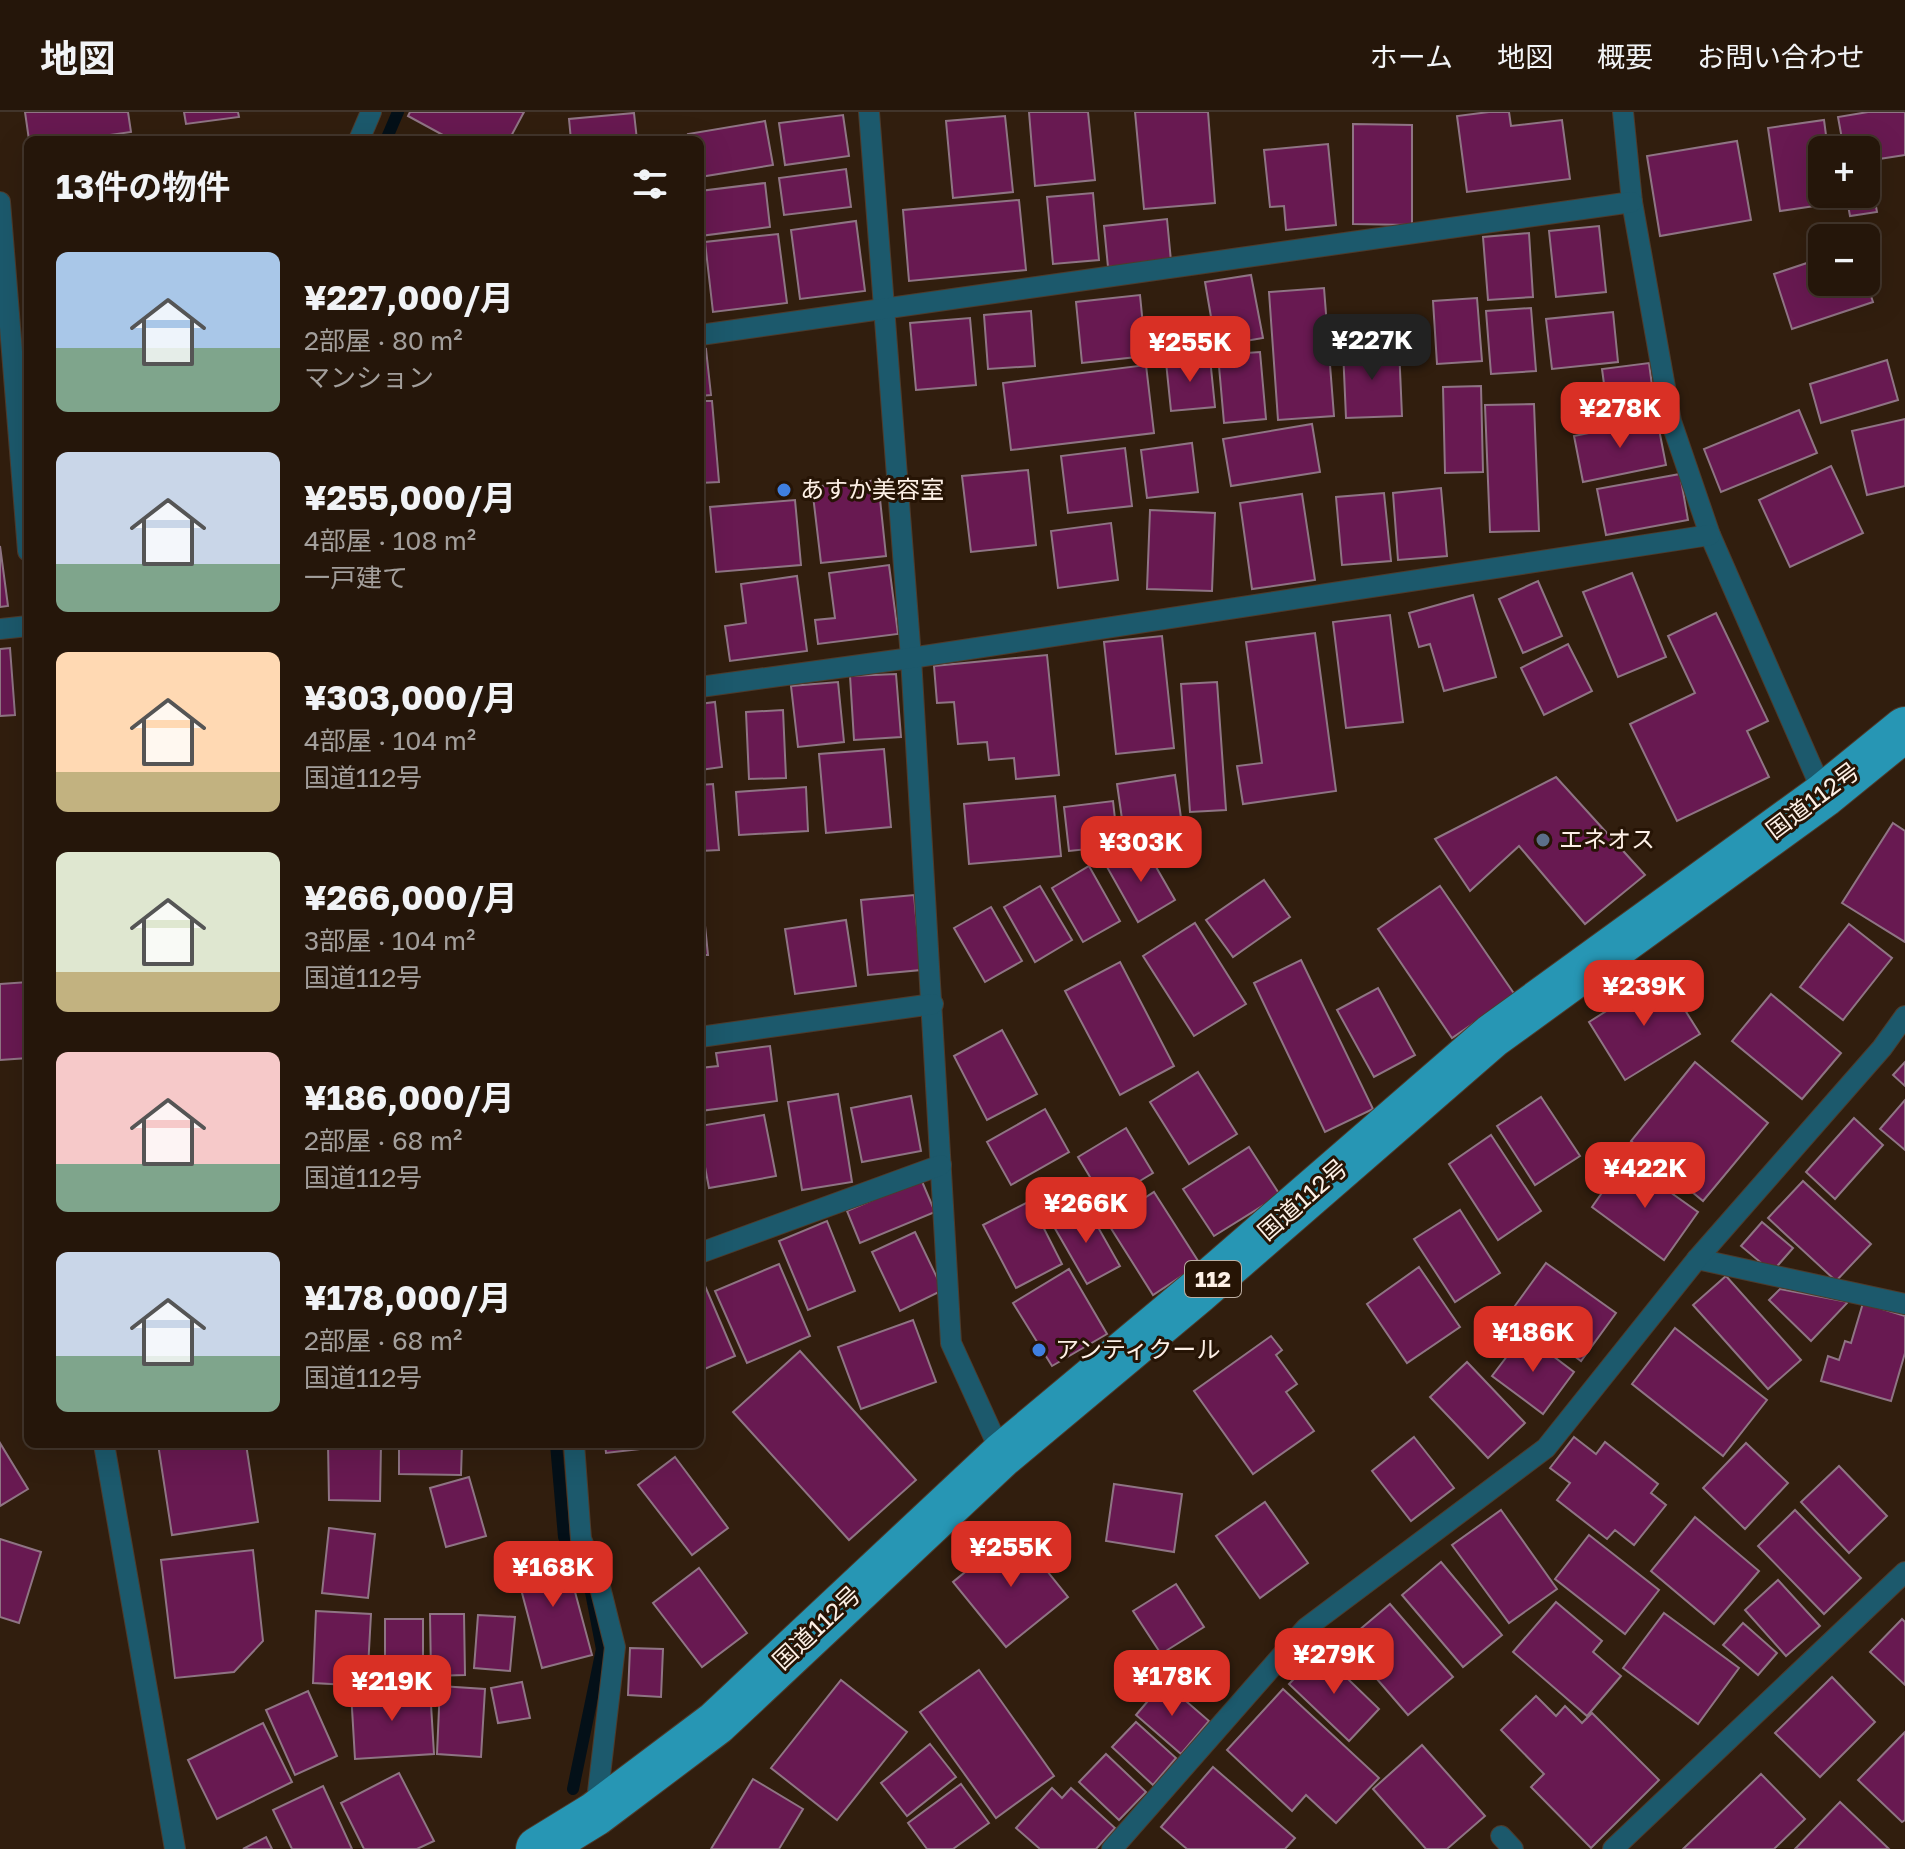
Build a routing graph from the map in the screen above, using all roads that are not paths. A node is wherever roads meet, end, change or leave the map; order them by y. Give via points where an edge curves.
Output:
1 (371, 112) edge
2 (869, 112) edge
3 (1623, 112) edge
4 (361, 136) edge
5 (0, 202) edge
6 (1632, 202) junction
7 (885, 309) junction
8 (704, 334) edge
9 (24, 501) edge
10 (1710, 535) junction
11 (24, 626) edge
12 (0, 629) edge
13 (911, 658) junction
14 (704, 686) edge
15 (1905, 729) edge
16 (1824, 795) junction
17 (933, 1004) junction
18 (1905, 1016) edge
19 (704, 1036) edge
20 (941, 1165) junction
21 (704, 1252) edge
22 (1697, 1259) junction
23 (1905, 1304) edge
24 (105, 1448) edge
25 (574, 1448) edge
26 (1002, 1455) junction
27 (1905, 1572) edge
28 (595, 1814) junction
29 (175, 1849) edge
30 (538, 1849) edge
31 (1112, 1849) edge
32 (1613, 1849) edge

1 - 4 lane
2 - 7 lane
3 - 6 lane
5 - 9 lane
6 - 7 lane
6 - 10 lane via 1671,421
7 - 8 lane
7 - 13 lane
10 - 13 lane
10 - 16 lane
11 - 12 lane
13 - 14 lane
13 - 17 lane
15 - 16 highway, 国道112号 / 112
16 - 26 highway, 国道112号 / 112 via 1492,1036
17 - 19 lane
17 - 20 lane
18 - 22 lane
20 - 21 lane
20 - 26 lane via 951,1343
22 - 23 lane
22 - 31 lane via 1546,1448 1306,1628
24 - 29 lane
25 - 28 lane via 581,1539 615,1647
26 - 28 highway, 国道112号 / 112 via 716,1723
27 - 32 lane
28 - 30 highway, 国道112号 / 112

